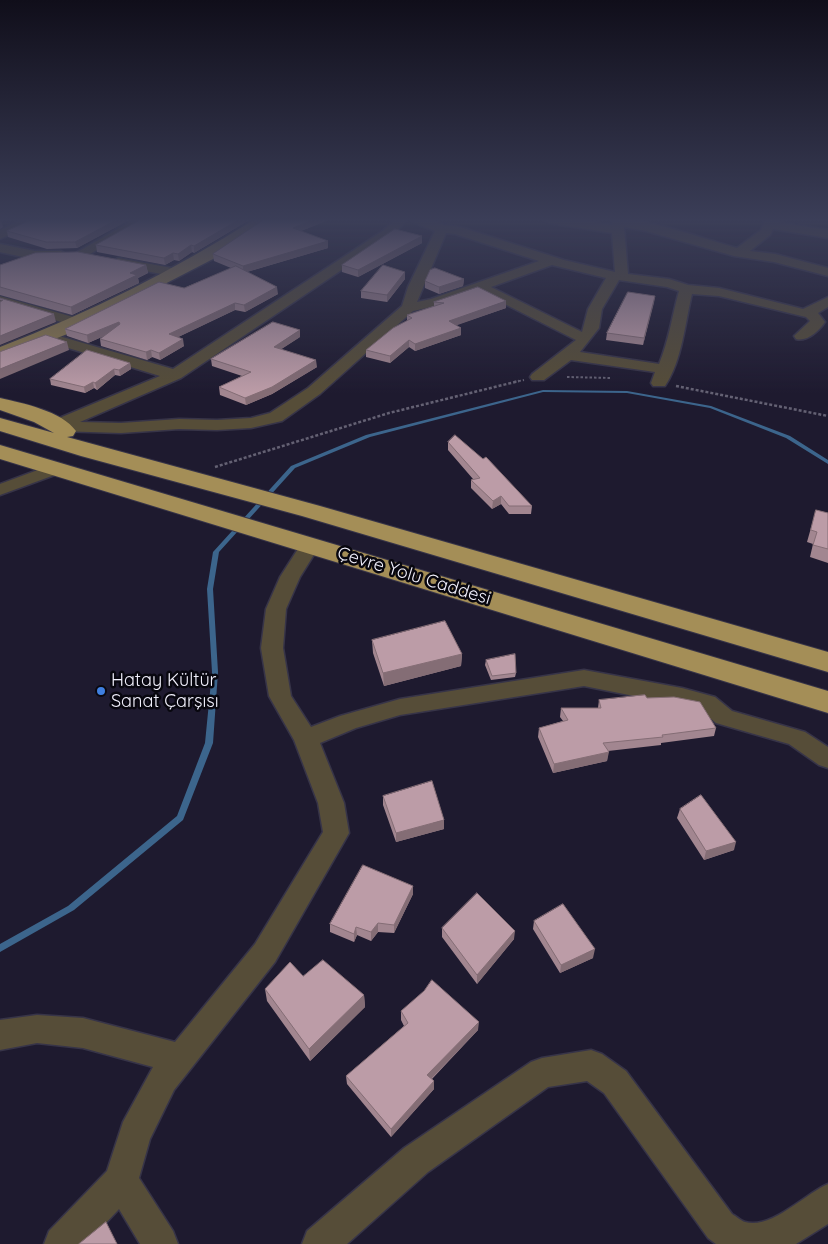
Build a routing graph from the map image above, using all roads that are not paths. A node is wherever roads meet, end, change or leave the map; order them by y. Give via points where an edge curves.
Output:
1 (162, 277) edge
2 (324, 277) edge
3 (420, 277) edge
4 (504, 277) edge
5 (617, 277) edge
6 (626, 277) edge
7 (479, 286) junction
8 (686, 289) junction
9 (0, 300) edge
10 (828, 301) edge
11 (408, 308) junction
12 (810, 312) junction
13 (75, 322) junction
14 (801, 336) dead end
15 (47, 337) junction
16 (584, 339) junction
17 (0, 354) edge
18 (568, 355) junction
19 (665, 369) junction
20 (174, 375) junction
21 (538, 377) road end
22 (659, 383) road end
23 (0, 404) edge
24 (0, 424) edge
25 (58, 426) junction
26 (89, 451) junction
27 (0, 452) edge
28 (0, 461) edge
29 (60, 470) junction
30 (0, 490) edge
31 (310, 545) junction
32 (828, 662) edge
33 (828, 702) edge
34 (306, 739) junction
35 (828, 759) edge
36 (0, 1035) edge
37 (181, 1059) junction
38 (121, 1182) junction
39 (828, 1201) edge
40 (726, 1235) edge
41 (62, 1244) edge
42 (160, 1244) edge
43 (320, 1244) edge

1 - 13 main road
2 - 20 street
3 - 11 street
4 - 7 street
5 - 16 street via 594,311 592,328
6 - 8 street via 669,283
7 - 11 street
7 - 16 street
8 - 12 street via 719,292 802,313
8 - 19 street via 676,340
9 - 13 street
10 - 12 street
11 - 25 street via 314,392 276,417 251,423 217,425
12 - 14 street via 818,322
13 - 15 main road
15 - 17 main road
15 - 20 street
16 - 18 street
18 - 19 street
18 - 21 street
19 - 22 street
20 - 25 street
23 - 25 highway via 30,412
24 - 26 highway, Çevre Yolu Caddesi
25 - 26 highway
26 - 32 highway, Çevre Yolu Caddesi via 312,511
27 - 29 highway, Çevre Yolu Caddesi
28 - 29 highway
29 - 30 street
29 - 31 highway, Çevre Yolu Caddesi
31 - 33 highway, Çevre Yolu Caddesi
31 - 34 street via 290,577 276,609 272,648 280,696
34 - 35 street via 348,722 400,707 584,678 707,703 724,717 797,738
34 - 37 street via 331,803 336,833 265,953
36 - 37 street via 36,1029 83,1032
37 - 38 street via 162,1079 135,1134
38 - 41 street
38 - 42 street
39 - 40 street via 813,1215 773,1237 744,1240
40 - 43 street via 615,1082 592,1065 542,1073 416,1160

